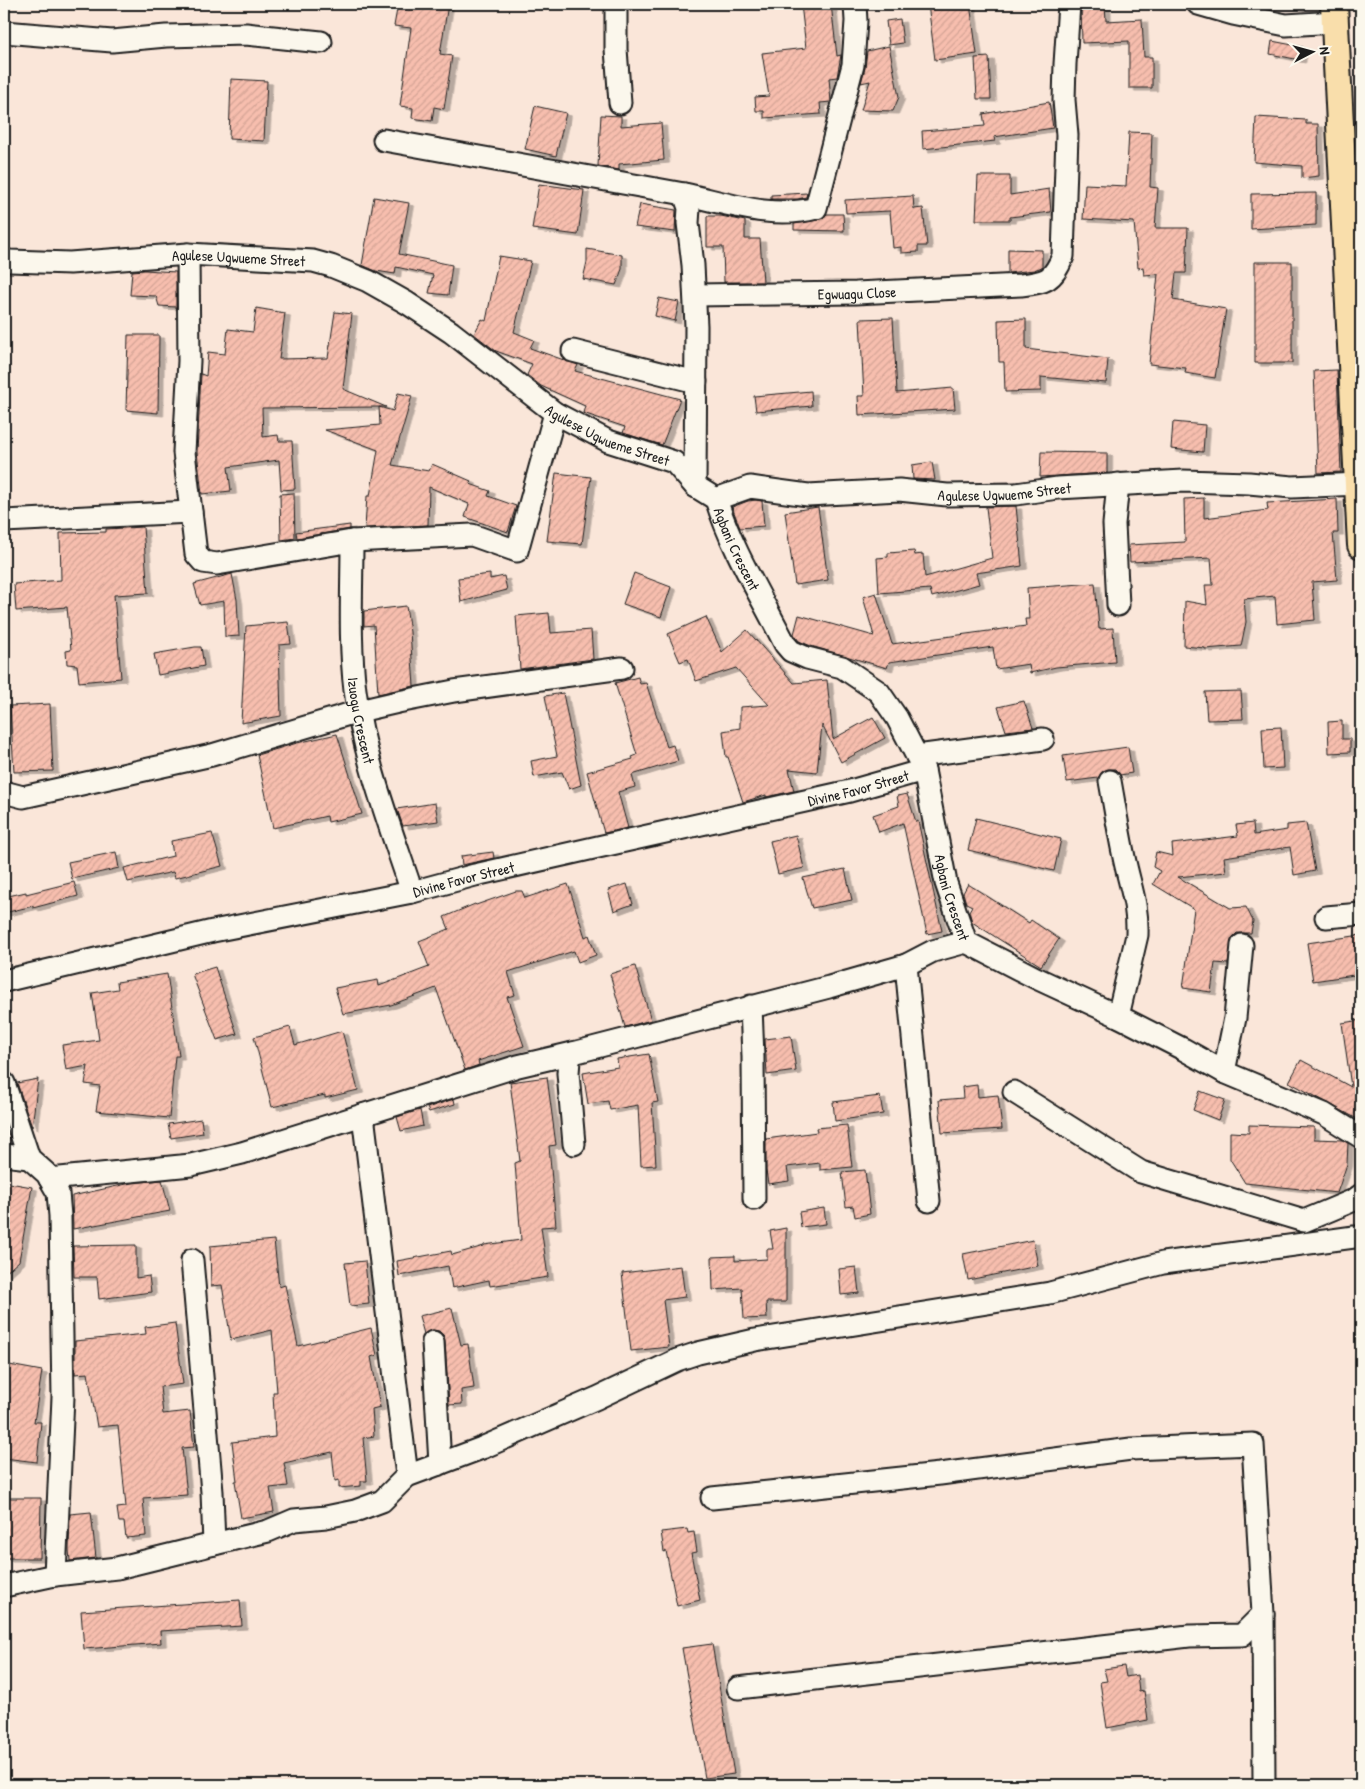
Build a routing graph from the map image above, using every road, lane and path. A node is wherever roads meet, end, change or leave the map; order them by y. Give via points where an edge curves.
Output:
1 (616, 4) edge
2 (855, 4) edge
3 (1069, 4) edge
4 (1198, 4) edge
5 (1335, 13) edge
6 (4, 32) edge
7 (321, 42) dead end
8 (620, 103) dead end
9 (384, 140) dead end
10 (684, 194) junction
11 (188, 254) junction
12 (4, 260) edge
13 (695, 295) junction
14 (573, 351) dead end
15 (696, 382) junction
16 (554, 413) junction
17 (1118, 484) junction
18 (1359, 484) junction
19 (695, 486) junction
20 (716, 499) junction
21 (191, 512) junction
22 (4, 521) edge
23 (352, 541) junction
24 (1361, 545) edge
25 (1118, 605) dead end
26 (622, 668) dead end
27 (359, 711) junction
28 (1044, 739) dead end
29 (920, 763) junction
30 (1110, 781) dead end
31 (4, 792) edge
32 (412, 892) junction
33 (1361, 914) edge
34 (1326, 917) dead end
35 (966, 942) junction
36 (1242, 945) dead end
37 (906, 965) junction
38 (4, 981) edge
39 (751, 1006) junction
40 (1118, 1016) junction
41 (574, 1053) junction
42 (1224, 1072) junction
43 (4, 1082) edge
44 (1014, 1092) dead end
45 (363, 1115) junction
46 (1361, 1136) edge
47 (574, 1144) dead end
48 (4, 1155) edge
49 (29, 1158) junction
50 (50, 1180) junction
51 (1361, 1195) edge
52 (754, 1199) dead end
53 (929, 1202) dead end
54 (1304, 1221) junction
55 (1361, 1237) edge
56 (1306, 1244) junction
57 (192, 1260) dead end
58 (433, 1342) dead end
59 (440, 1464) junction
60 (407, 1476) junction
61 (712, 1498) dead end
62 (214, 1544) junction
63 (55, 1576) junction
64 (4, 1586) edge
65 (1263, 1614) junction
66 (738, 1688) dead end
67 (1264, 1785) edge

1 - 8 street
2 - 10 street via 853,65 816,208 769,212
3 - 13 street, Egwuagu Close via 1065,57 1063,256 1052,276 1044,282 1021,285 856,293
4 - 5 street via 1286,25
5 - 18 main road
6 - 7 street via 112,41 246,34
9 - 10 street
10 - 13 street via 689,208
11 - 12 street, Agulese Ugwueme Street via 70,263
11 - 16 street, Agulese Ugwueme Street via 313,262 368,281 451,332
11 - 21 street via 189,361 184,452
13 - 15 street
14 - 15 street
15 - 19 street
16 - 19 street, Agulese Ugwueme Street via 608,441 674,462
16 - 23 street via 517,551 472,535
17 - 18 street, Agulese Ugwueme Street via 1183,481 1292,487
17 - 20 street, Agulese Ugwueme Street via 1016,494 947,495 899,490 808,495 750,487
17 - 25 street via 1114,524
18 - 24 main road
19 - 20 street, Agulese Ugwueme Street
20 - 29 street, Agbani Crescent via 730,536 785,644 807,658 842,667 879,692 897,718
21 - 22 street
21 - 23 street via 196,554 203,562 217,564
23 - 27 street, Izuogu Crescent via 352,633
26 - 27 street via 454,691
27 - 31 street via 212,755 23,797
27 - 32 street, Izuogu Crescent via 371,766
28 - 29 street, Divine Favor Street
29 - 32 street, Divine Favor Street via 850,791
29 - 35 street, Agbani Crescent via 946,883
30 - 40 street via 1138,923
32 - 38 street, Divine Favor Street via 213,931
33 - 34 street
35 - 37 street via 933,951
35 - 40 street, Agbani Crescent
36 - 42 street via 1235,1018
37 - 39 street
37 - 53 street
39 - 41 street
39 - 52 street
40 - 42 street, Agbani Crescent
41 - 45 street via 518,1066
41 - 47 street via 569,1060 568,1072
42 - 46 street, Agbani Crescent via 1324,1114
43 - 49 street
44 - 54 street via 1141,1172
45 - 50 street via 242,1153 191,1165
45 - 60 street
48 - 49 street
49 - 50 street
50 - 63 street via 58,1193 60,1216 63,1397
51 - 54 street
54 - 56 street
55 - 56 street
56 - 59 street via 1162,1263 1050,1292 755,1340 698,1353
57 - 62 street
58 - 59 street
59 - 60 street
60 - 62 street via 382,1500 355,1511 294,1520 268,1531
61 - 65 street via 940,1474 1132,1449 1253,1444
62 - 63 street via 117,1568
63 - 64 street
65 - 66 street via 1242,1635 1189,1636
65 - 67 street

